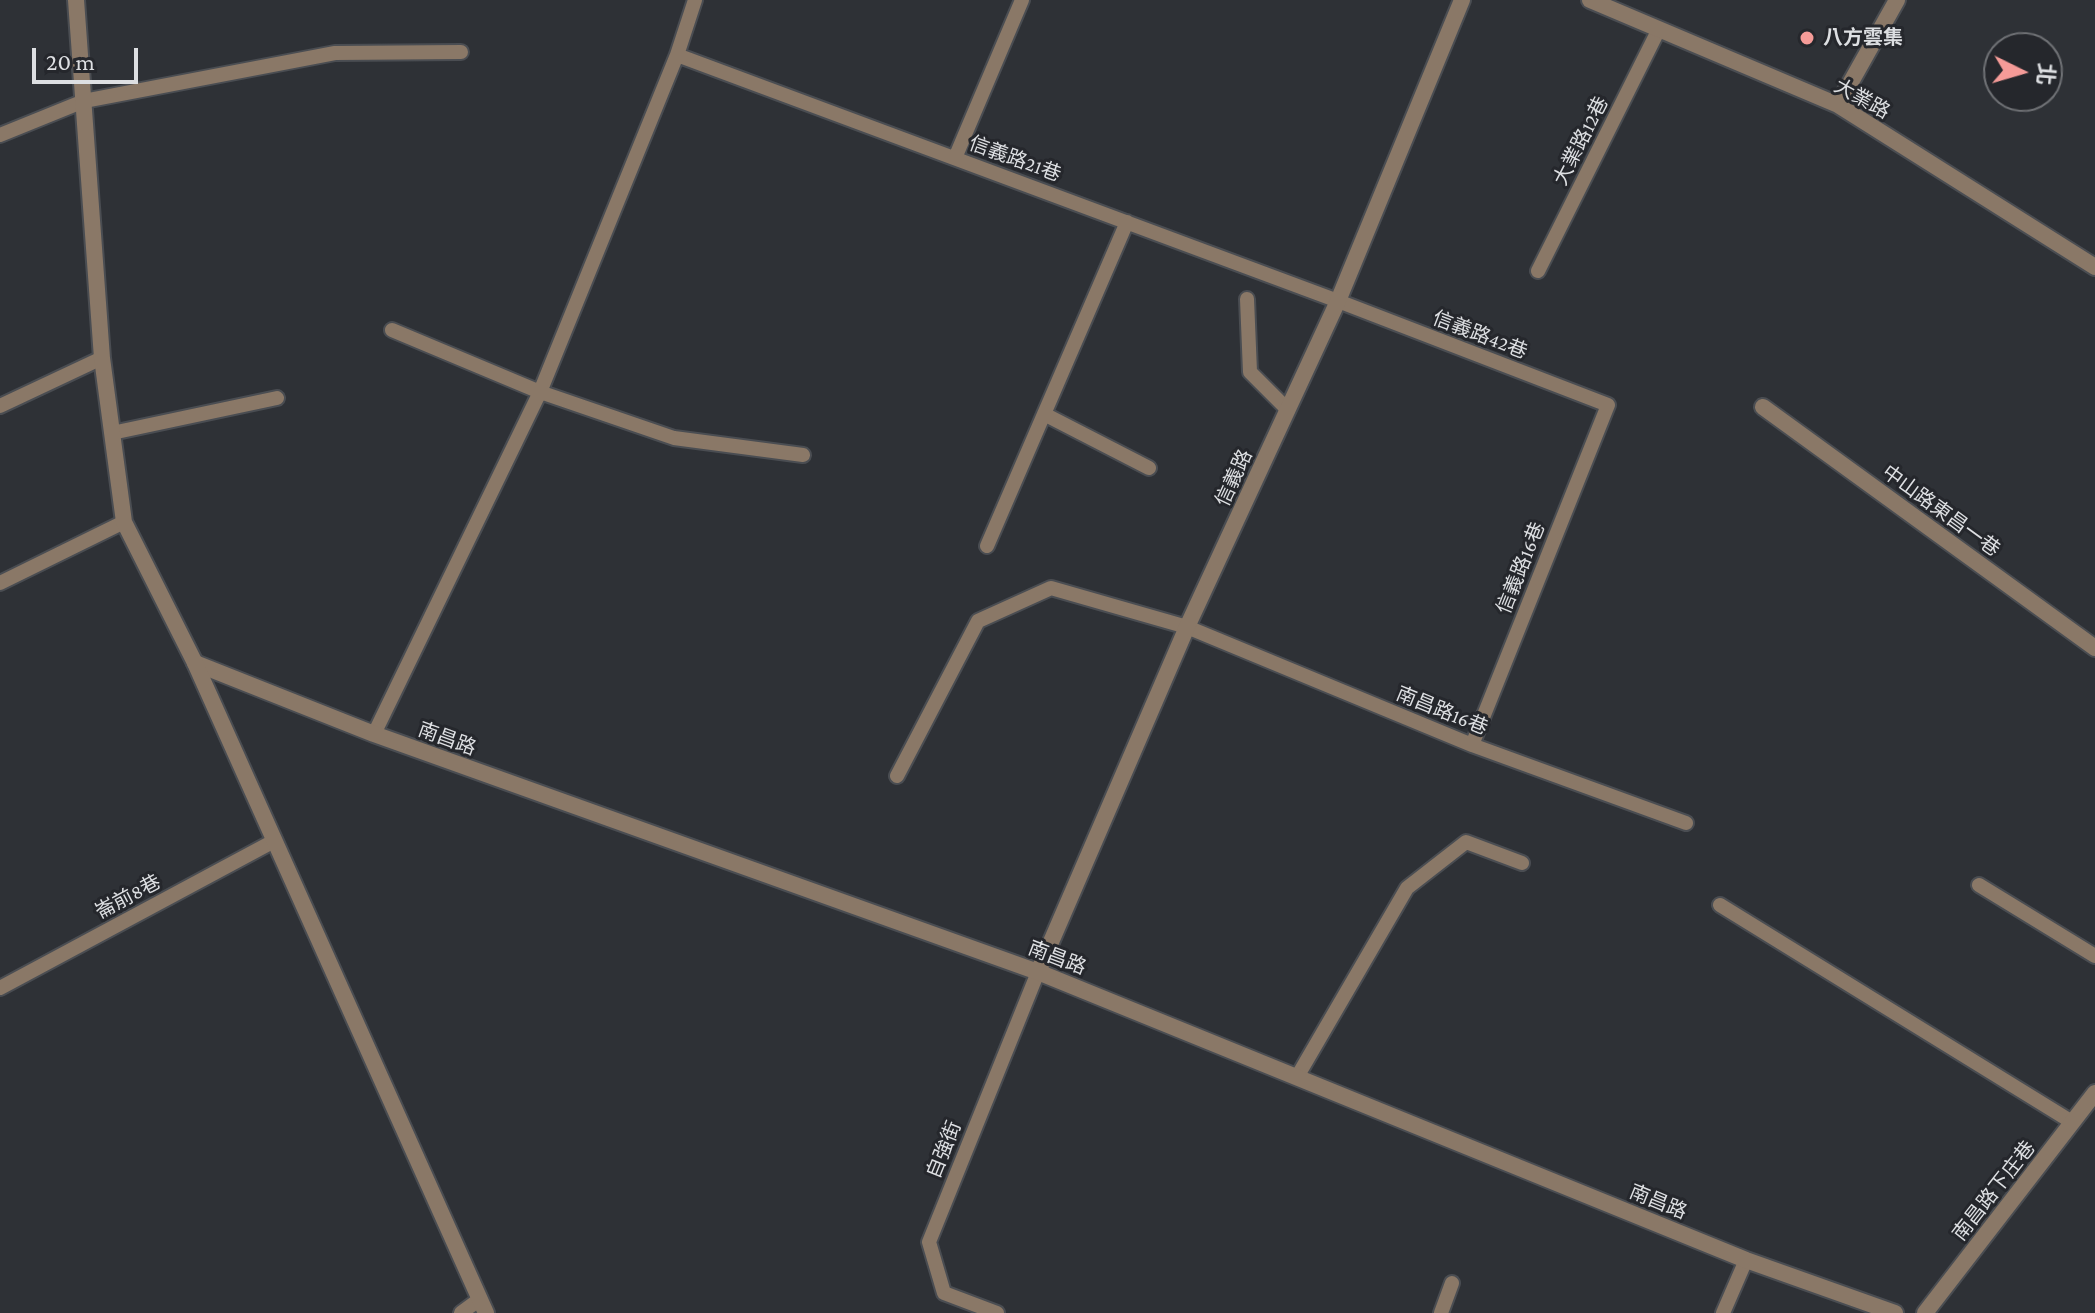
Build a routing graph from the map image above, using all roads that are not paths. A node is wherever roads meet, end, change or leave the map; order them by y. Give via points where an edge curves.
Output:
1 (76, 0) edge
2 (695, 0) edge
3 (1022, 0) edge
4 (1462, 0) edge
5 (1590, 0) edge
6 (1897, 0) edge
7 (1659, 29) junction
8 (461, 52) dead end
9 (677, 55) junction
10 (84, 101) junction
11 (1838, 105) junction
12 (0, 135) edge
13 (955, 158) junction
14 (1127, 222) junction
15 (2095, 267) edge
16 (1538, 271) dead end
17 (1247, 299) dead end
18 (1338, 301) junction
19 (392, 330) dead end
20 (102, 358) junction
21 (540, 392) junction
22 (277, 398) dead end
23 (1608, 405) joint
24 (0, 406) edge
25 (1763, 407) dead end
26 (1288, 410) junction
27 (1044, 414) junction
28 (112, 433) junction
29 (803, 455) dead end
30 (1149, 468) dead end
31 (124, 522) junction
32 (987, 546) dead end
33 (0, 583) edge
34 (1187, 627) junction
35 (2095, 648) edge
36 (195, 663) junction
37 (374, 734) junction
38 (1472, 745) junction
39 (897, 776) dead end
40 (1686, 823) dead end
41 (274, 841) junction
42 (1522, 863) dead end
43 (1979, 885) dead end
44 (1720, 905) dead end
45 (2095, 956) edge
46 (1038, 972) junction
47 (0, 988) edge
48 (1297, 1077) junction
49 (2095, 1093) edge
50 (2072, 1122) junction
51 (1746, 1260) junction
52 (1452, 1283) dead end
53 (483, 1306) edge
54 (461, 1313) edge
55 (997, 1313) edge
56 (1441, 1313) edge
57 (1723, 1313) edge
58 (1895, 1313) edge
59 (1925, 1313) edge

1 - 10 street
2 - 9 lane
3 - 13 lane
4 - 18 street, 信義路
5 - 7 street, 大業路
6 - 11 street
7 - 11 street, 大業路
7 - 16 lane, 大業路12巷
8 - 10 lane via 335,53
9 - 13 lane, 信義路21巷
9 - 21 lane
10 - 12 lane
10 - 20 street
11 - 15 street, 大業路
13 - 14 lane, 信義路21巷
14 - 18 lane, 信義路21巷
14 - 27 lane
17 - 26 lane via 1250,372
18 - 23 lane, 信義路42巷
18 - 26 street, 信義路
19 - 21 lane
20 - 24 lane
20 - 28 street
21 - 29 lane via 674,438
21 - 37 lane
22 - 28 lane
23 - 38 lane, 信義路16巷
25 - 35 street, 中山路東昌一巷
26 - 34 street, 信義路
27 - 30 lane
27 - 32 lane
28 - 31 street
31 - 33 lane
31 - 36 street
34 - 38 lane, 南昌路16巷
34 - 39 lane, 南昌路16巷 via 1051,588 978,621
34 - 46 street, 信義路
36 - 37 street, 南昌路
36 - 41 street
37 - 46 street, 南昌路
38 - 40 lane, 南昌路16巷
41 - 47 lane, 崙前8巷
41 - 53 street
42 - 48 lane via 1466,842 1407,888
43 - 45 lane
44 - 50 lane
46 - 48 street, 南昌路
46 - 55 lane, 自強街 via 929,1242 944,1293
48 - 51 street, 南昌路
49 - 50 street, 南昌路下庄巷
50 - 59 street, 南昌路下庄巷
51 - 57 lane
51 - 58 street, 南昌路
52 - 56 lane
53 - 54 lane

